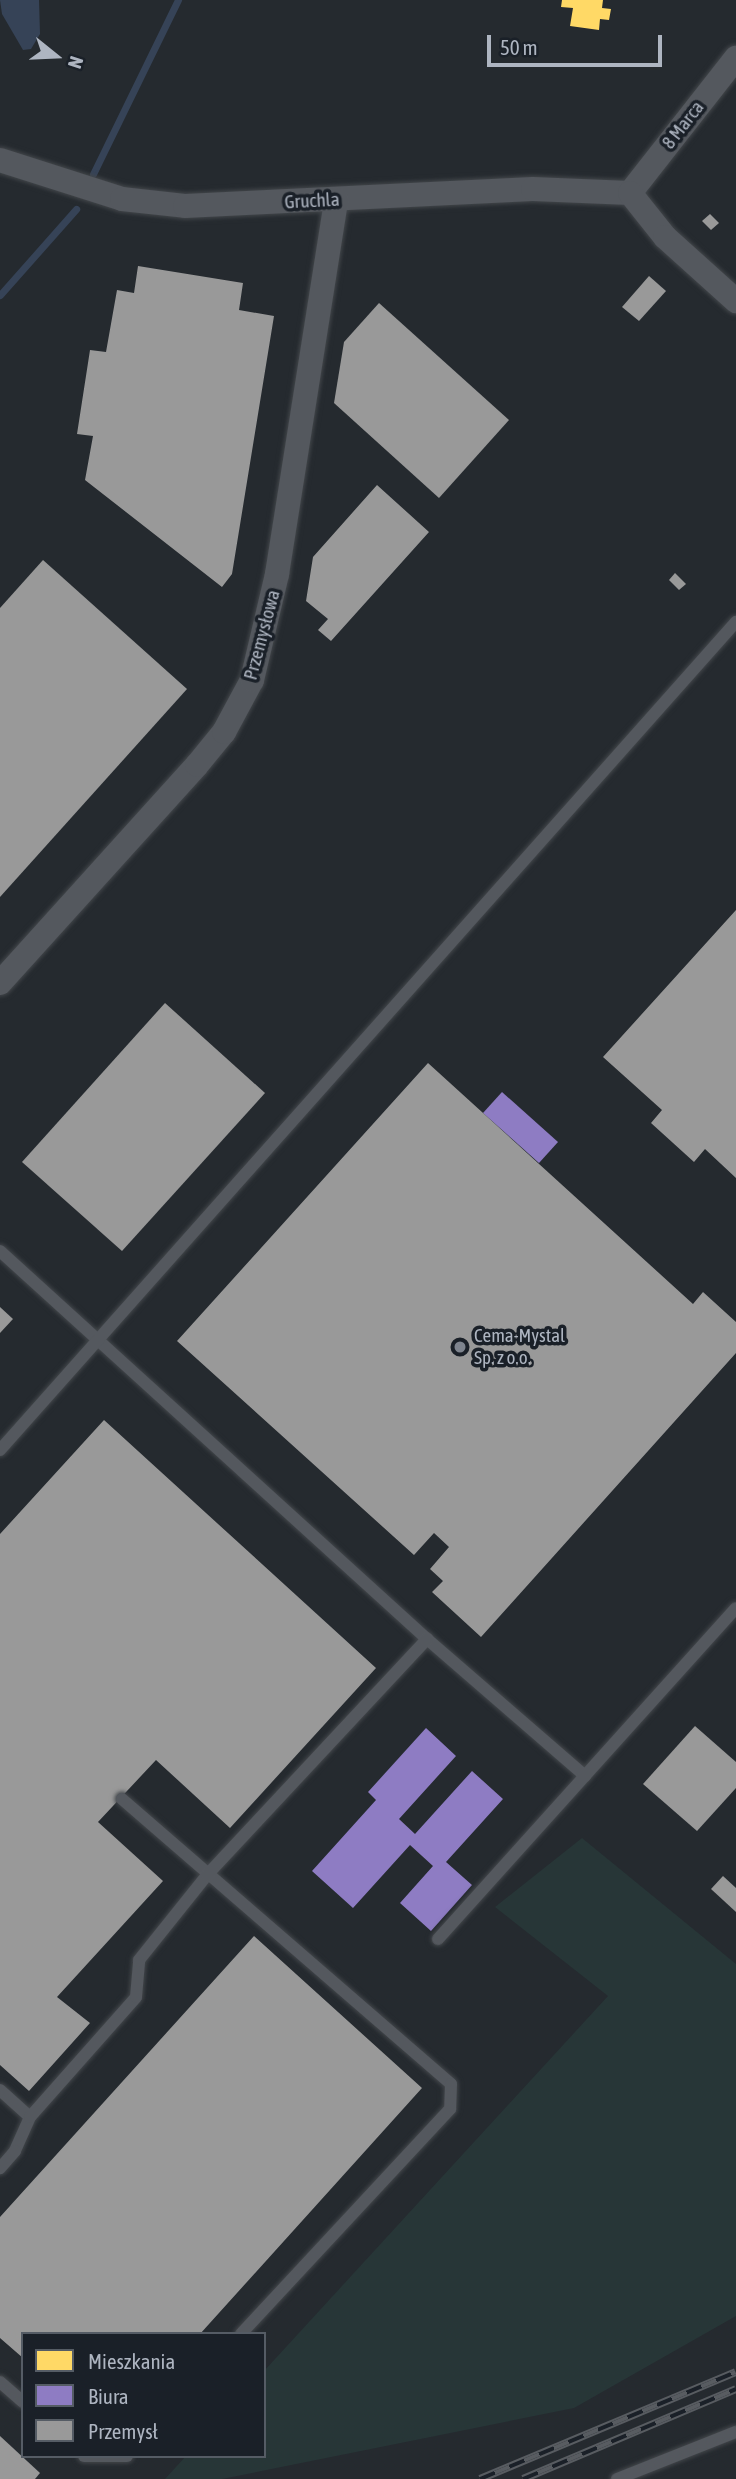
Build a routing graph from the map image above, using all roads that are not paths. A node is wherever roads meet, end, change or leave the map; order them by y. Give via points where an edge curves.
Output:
1 (736, 58) edge
2 (0, 160) edge
3 (630, 193) junction
4 (336, 200) junction
5 (736, 301) edge
6 (736, 622) edge
7 (0, 983) edge
8 (0, 1251) edge
9 (98, 1338) junction
10 (0, 1450) edge
11 (736, 1608) edge
12 (427, 1639) junction
13 (585, 1776) junction
14 (122, 1799) dead end
15 (207, 1875) junction
16 (438, 1939) dead end
17 (0, 2090) edge
18 (30, 2117) junction
19 (0, 2168) edge
20 (243, 2332) edge
21 (0, 2382) edge
22 (21, 2400) edge
23 (736, 2432) edge
24 (617, 2479) edge

1 - 3 street, 8 Marca
2 - 4 street, Gruchla via 148,203 185,206
3 - 4 street, Gruchla via 533,189
3 - 5 street via 665,237
4 - 7 street, Przemysłowa via 277,574 252,680 224,732 197,765
6 - 9 lane
8 - 9 lane
9 - 10 lane
9 - 12 lane
11 - 13 lane
12 - 13 lane
12 - 15 lane
13 - 16 lane
14 - 15 lane
15 - 18 lane via 139,1960 136,1997
15 - 20 lane via 451,2084 450,2109
17 - 18 lane
18 - 19 lane via 15,2151
21 - 22 lane
23 - 24 lane

